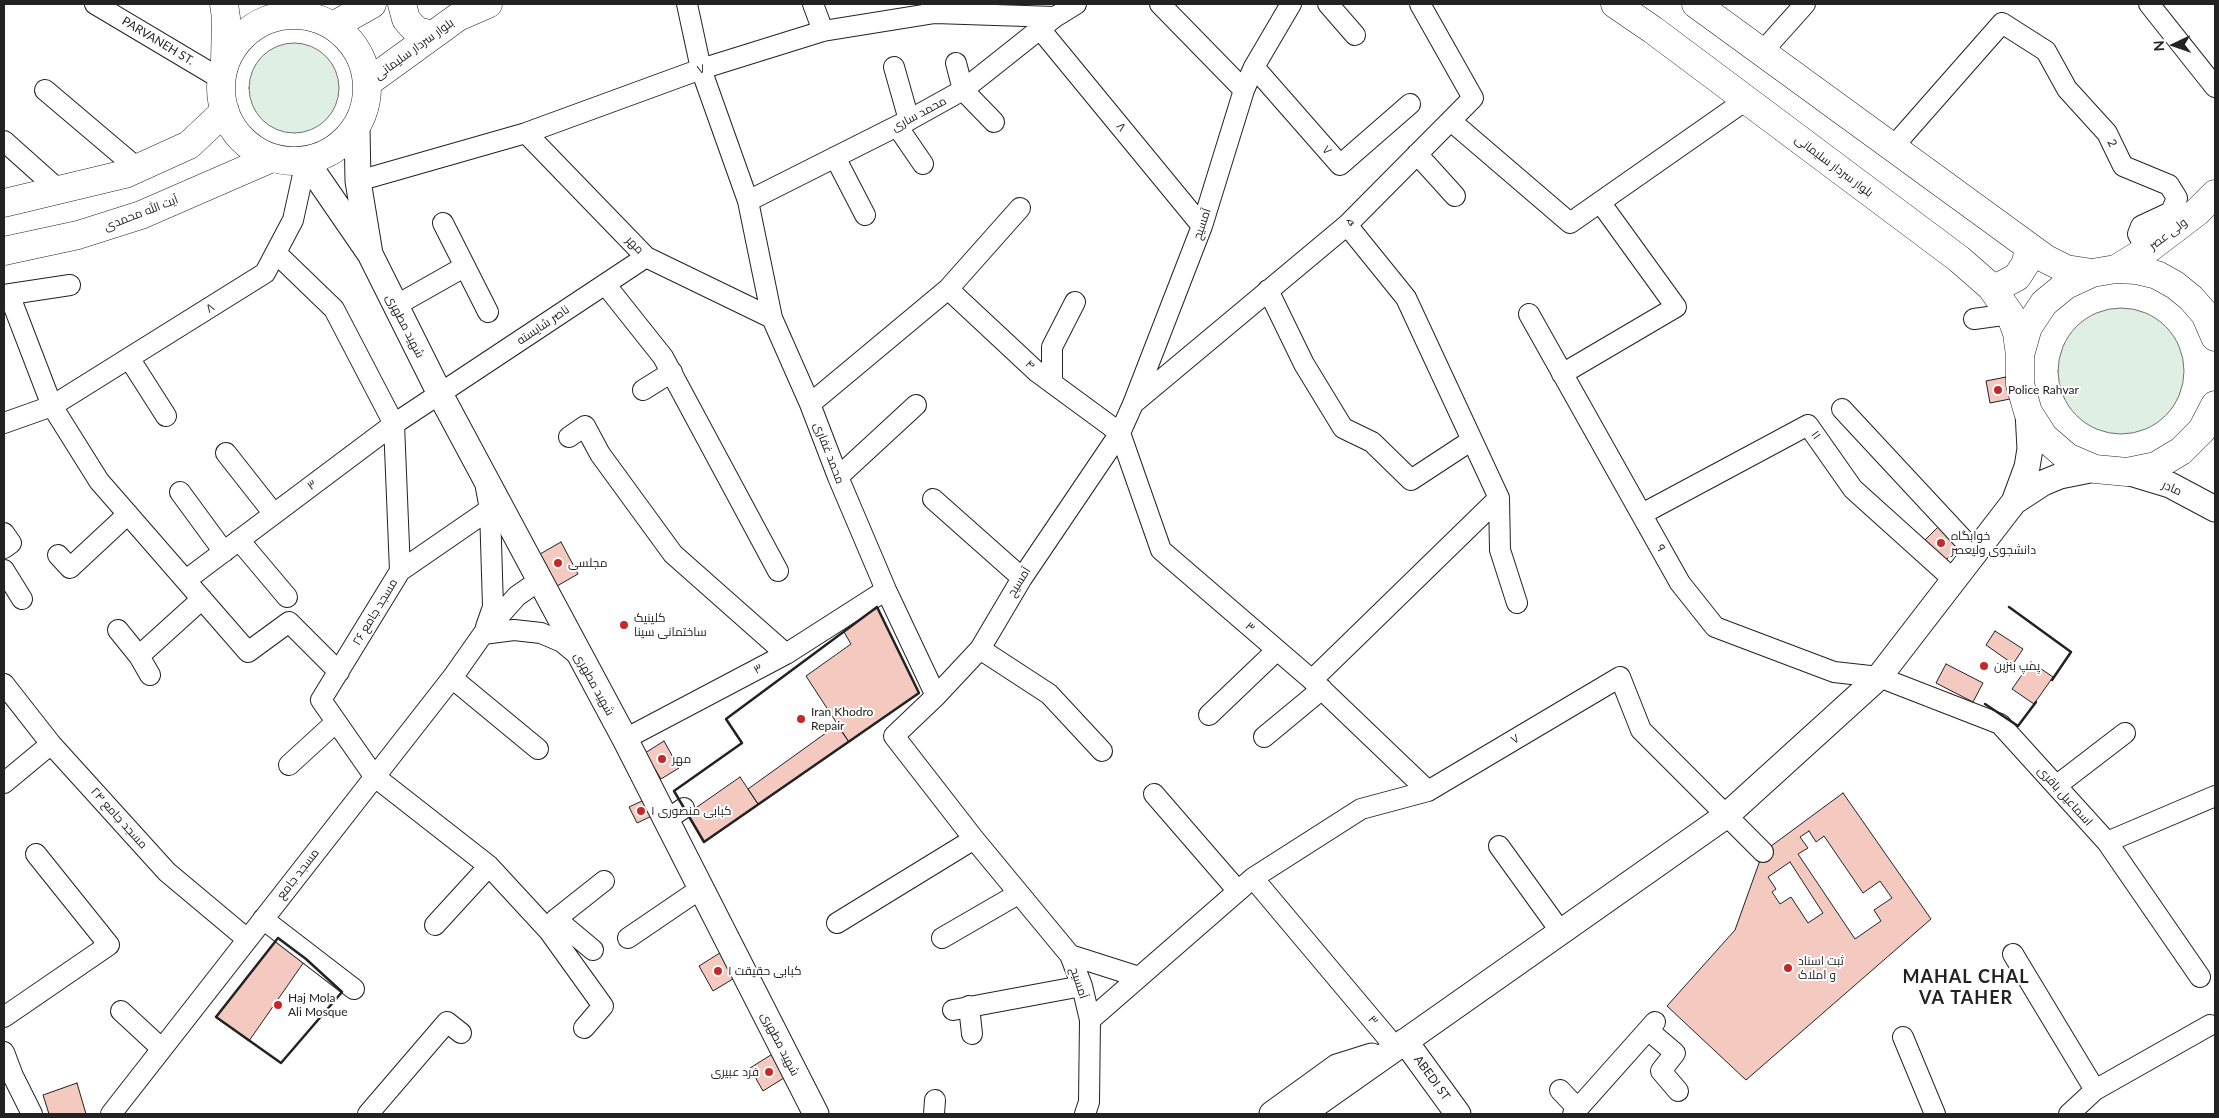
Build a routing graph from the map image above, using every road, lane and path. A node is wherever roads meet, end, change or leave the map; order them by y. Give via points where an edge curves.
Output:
1 (95, 4) edge
2 (224, 4) edge
3 (372, 4) edge
4 (402, 4) edge
5 (488, 4) edge
6 (813, 4) edge
7 (1037, 4) edge
8 (1076, 4) edge
9 (1160, 4) edge
10 (1291, 4) edge
11 (1328, 4) edge
12 (1420, 4) edge
13 (1615, 4) edge
14 (1696, 4) edge
15 (1805, 4) edge
16 (2149, 4) edge
17 (679, 5) edge
18 (314, 15) edge
19 (1047, 23) junction
20 (823, 31) junction
21 (1355, 35) dead end
22 (433, 36) junction
23 (1762, 52) junction
24 (956, 63) dead end
25 (894, 67) dead end
26 (1254, 67) junction
27 (701, 69) junction
28 (223, 70) junction
29 (367, 83) junction
30 (2215, 87) edge
31 (45, 90) dead end
32 (963, 90) junction
33 (1244, 90) junction
34 (1746, 100) junction
35 (1410, 104) dead end
36 (224, 111) junction
37 (1451, 121) junction
38 (994, 122) dead end
39 (903, 123) junction
40 (357, 127) junction
41 (526, 133) junction
42 (4, 141) edge
43 (1892, 148) junction
44 (1418, 154) junction
45 (835, 157) junction
46 (272, 158) junction
47 (306, 161) junction
48 (923, 164) dead end
49 (137, 168) junction
50 (358, 181) junction
51 (60, 191) junction
52 (2215, 194) edge
53 (1455, 196) dead end
54 (748, 201) junction
55 (1600, 202) junction
56 (4, 203) edge
57 (1020, 208) dead end
58 (865, 215) dead end
59 (443, 223) dead end
60 (1347, 225) junction
61 (1202, 226) junction
62 (2029, 247) junction
63 (2147, 250) junction
64 (4, 251) edge
65 (276, 253) junction
66 (370, 254) junction
67 (646, 257) junction
68 (464, 267) junction
69 (2104, 271) junction
70 (604, 284) junction
71 (70, 286) dead end
72 (1991, 287) junction
73 (948, 289) junction
74 (1268, 290) junction
75 (6, 294) edge
76 (1075, 302) dead end
77 (395, 306) junction
78 (488, 312) dead end
79 (1529, 314) dead end
80 (2010, 314) junction
81 (772, 318) junction
82 (1974, 319) dead end
83 (2215, 333) edge
84 (2020, 355) junction
85 (129, 358) junction
86 (672, 372) junction
87 (1562, 374) junction
88 (1052, 382) junction
89 (643, 390) dead end
90 (440, 394) junction
91 (810, 404) junction
92 (1133, 404) junction
93 (916, 405) dead end
94 (2215, 405) edge
95 (52, 406) junction
96 (1842, 409) dead end
97 (2028, 412) junction
98 (166, 416) dead end
99 (4, 424) edge
100 (394, 424) junction
101 (1120, 433) junction
102 (569, 437) dead end
103 (1472, 440) junction
104 (226, 453) dead end
105 (2095, 469) junction
106 (2127, 472) junction
107 (483, 474) junction
108 (838, 477) junction
109 (180, 492) dead end
110 (1499, 498) junction
111 (932, 499) dead end
112 (2014, 502) junction
113 (490, 509) junction
114 (2215, 509) edge
115 (128, 514) junction
116 (274, 514) junction
117 (1642, 514) junction
118 (4, 533) edge
119 (232, 546) junction
120 (4, 548) edge
121 (1975, 552) junction
122 (58, 555) dead end
123 (4, 570) edge
124 (400, 571) junction
125 (778, 571) dead end
126 (543, 576) junction
127 (1022, 578) junction
128 (186, 580) junction
129 (1954, 580) junction
130 (886, 590) junction
131 (287, 597) dead end
132 (22, 599) dead end
133 (202, 599) junction
134 (1517, 603) dead end
135 (118, 630) dead end
136 (483, 634) junction
137 (980, 648) junction
138 (1276, 651) junction
139 (786, 654) junction
140 (139, 656) junction
141 (579, 656) junction
142 (339, 672) junction
143 (150, 675) dead end
144 (1879, 677) junction
145 (452, 678) junction
146 (4, 684) edge
147 (1317, 685) junction
148 (936, 696) junction
149 (1209, 715) dead end
150 (336, 722) junction
151 (2126, 734) dead end
152 (1264, 737) dead end
153 (624, 739) junction
154 (51, 744) junction
155 (538, 749) dead end
156 (1102, 750) dead end
157 (290, 766) dead end
158 (374, 776) junction
159 (4, 784) edge
160 (2056, 786) junction
161 (1428, 790) junction
162 (1154, 794) dead end
163 (2215, 796) edge
164 (1727, 815) junction
165 (974, 839) junction
166 (2107, 842) junction
167 (1499, 846) dead end
168 (1762, 852) dead end
169 (36, 854) dead end
170 (490, 866) junction
171 (604, 881) dead end
172 (1245, 885) junction
173 (700, 889) junction
174 (1018, 894) junction
175 (263, 919) junction
176 (837, 923) dead end
177 (435, 925) dead end
178 (552, 925) junction
179 (1561, 932) junction
180 (628, 938) dead end
181 (942, 938) dead end
182 (247, 939) junction
183 (593, 950) dead end
184 (2013, 954) dead end
185 (1070, 955) junction
186 (1139, 977) junction
187 (2200, 977) dead end
188 (1082, 986) junction
189 (354, 989) dead end
190 (120, 1012) dead end
191 (4, 1017) edge
192 (1090, 1020) junction
193 (2210, 1025) dead end
194 (584, 1028) dead end
195 (461, 1033) dead end
196 (972, 1034) dead end
197 (1903, 1037) dead end
198 (162, 1049) junction
199 (1395, 1049) junction
200 (4, 1056) edge
201 (1560, 1090) dead end
202 (2095, 1090) junction
203 (1678, 1091) dead end
204 (1576, 1112) edge
205 (32, 1114) edge
206 (111, 1114) edge
207 (368, 1114) edge
208 (816, 1114) edge
209 (1085, 1114) edge
210 (1272, 1114) edge
211 (1302, 1114) edge
212 (1458, 1114) edge
213 (1935, 1114) edge
214 (2069, 1114) edge

1 - 28 street, PARVANEH ST.
2 - 28 highway
3 - 18 highway
4 - 22 highway via 411,25 417,31
5 - 22 highway, بلوار سردار سلیمانی via 458,17
6 - 20 street
7 - 19 street, ۸
8 - 19 street, محمد ساری
9 - 33 street
10 - 26 street, آمسیح
11 - 21 street
12 - 37 street, ۵ via 1474,98
13 - 34 highway, بلوار سردار سلیمانی
14 - 23 highway
15 - 23 street
16 - 30 street
17 - 27 street, محمد غفاری
18 - 28 highway via 270,19 251,29 236,44
18 - 29 highway via 350,41 362,61
19 - 20 street, ۷ via 935,13
19 - 32 street, محمد ساری
19 - 61 street, ۸
20 - 27 street, ۷
22 - 29 highway, بلوار سردار سلیمانی
23 - 43 highway
24 - 32 street
25 - 39 street
26 - 33 street, آمسیح
26 - 35 street, ۷ via 1340,165
27 - 41 street, ۷
27 - 54 street, محمد غفاری
28 - 36 highway via 221,95
29 - 40 highway via 365,106
31 - 49 street
32 - 38 street
32 - 39 street, محمد ساری
33 - 61 street, آمسیح
34 - 55 street
34 - 72 highway, بلوار سردار سلیمانی via 1959,259
36 - 46 highway via 243,141
36 - 49 highway via 189,145
37 - 44 street, ۵
37 - 55 street via 1570,223
39 - 45 street, محمد ساری
39 - 48 street
40 - 47 highway via 342,144 323,156
40 - 50 main road
41 - 50 street, ۷
41 - 67 street, مهر
42 - 51 street
43 - 62 highway
43 - 63 street, 2 via 2002,23 2046,51 2067,89 2107,134 2124,166 2169,184 2177,198 2171,212 2141,226 2138,234
44 - 53 street
44 - 60 street, ۵
45 - 54 street, محمد ساری
45 - 58 street
46 - 47 highway
46 - 64 highway, آیت الله محمدی via 141,215 78,235
47 - 65 street, ۸ via 293,220
47 - 66 main road
49 - 51 highway
50 - 66 main road
51 - 56 highway
52 - 63 highway, ولی عصر
54 - 81 street, محمد غفاری
55 - 87 street via 1676,307
57 - 73 street
59 - 68 street
60 - 74 street, ۵
60 - 103 street via 1406,298
61 - 92 street, آمسیح
62 - 69 highway via 2066,269
62 - 72 highway via 2026,263 2017,277
63 - 69 highway, ولی عصر
65 - 85 street, ۸ via 265,273
65 - 100 street via 334,309
66 - 77 main road, شهید مطهری
67 - 70 street, ناصر شایسته
67 - 81 street, مهر
68 - 77 street
68 - 78 street
69 - 83 highway via 2136,270 2157,275 2175,285 2205,314
69 - 84 highway, ولی عصر via 2066,285 2044,303 2028,327
70 - 86 street
70 - 90 street, ناصر شایسته
71 - 75 street
72 - 80 highway, بلوار سردار سلیمانی
73 - 88 street, ۴ via 1037,372
73 - 91 street
74 - 92 street, ۵
74 - 103 street via 1304,364 1343,428 1372,442 1411,480
75 - 95 street
76 - 88 street via 1052,347
77 - 90 main road, شهید مطهری
79 - 87 street, ۹
80 - 82 street
80 - 84 highway, بلوار سردار سلیمانی
81 - 91 street, محمد غفاری
84 - 97 highway via 2020,384
85 - 95 street, ۸
85 - 98 street
86 - 89 street
86 - 125 street
87 - 117 street, ۹
88 - 101 street, ۴
90 - 100 street, ۳
90 - 107 main road, شهید مطهری
91 - 108 street, محمد غفاری
92 - 101 street, آمسیح
93 - 108 street
94 - 106 highway via 2202,430 2181,451 2156,466
95 - 99 street
95 - 115 street via 99,481
96 - 121 street
97 - 105 highway via 2044,437 2061,452
97 - 112 main road via 2030,449
100 - 116 street, ۳
100 - 124 street, ۲۶ مسجد جامع
101 - 127 street, آمسیح
101 - 138 street, ۳ via 1161,550
102 - 139 street via 585,426 600,454 673,554
103 - 110 street
104 - 116 street
105 - 106 highway
105 - 112 main road via 2043,483
106 - 114 main road, مادر via 2170,485
107 - 113 street
107 - 126 main road, شهید مطهری
108 - 130 street, محمد غفاری
109 - 119 street
110 - 134 street via 1500,550
110 - 147 street
111 - 127 street
112 - 121 main road
113 - 124 street
113 - 136 street via 493,607
115 - 122 street via 70,568
115 - 128 street
116 - 119 street, ۳
117 - 129 street, ۱۱ via 1808,425 1853,489
117 - 144 street, ۹ via 1680,583 1715,626 1834,672
118 - 120 street via 11,544
119 - 128 street, ۳
119 - 131 street
121 - 129 main road
123 - 132 street
124 - 142 street, ۲۶ مسجد جامع
126 - 136 street via 517,596
126 - 141 main road, شهید مطهری
127 - 137 street, آمسیح
128 - 133 street
129 - 144 main road
130 - 139 street, ۳
130 - 148 street, محمد غفاری
133 - 140 street
133 - 142 street via 248,652 289,622
135 - 140 street
136 - 141 street via 514,630 541,634 562,642
136 - 145 street, مسجد جامع
137 - 148 street, آمسیح
137 - 156 street via 1049,694
138 - 147 street, ۳
138 - 149 street
139 - 153 street, ۳
140 - 143 street
141 - 153 main road, شهید مطهری
142 - 150 street, ۲۶ مسجد جامع via 321,700
144 - 160 street, اسماعیل باقری via 2000,724
144 - 164 main road
145 - 155 street
145 - 158 street, مسجد جامع
146 - 154 street, ۲۴ مسجد جامع
147 - 152 street
147 - 161 street, ۳
148 - 165 street, آمسیح via 894,736
150 - 157 street
150 - 158 street, ۲۶ مسجد جامع
151 - 160 street
153 - 173 main road, شهید مطهری via 647,768 675,814
154 - 159 street
154 - 182 street, ۲۴ مسجد جامع via 167,872
158 - 170 street, ۲۶ مسجد جامع
158 - 175 street, مسجد جامع
160 - 166 street, اسماعیل باقری
161 - 164 street, ۷ via 1620,677 1642,730
161 - 172 street, ۷ via 1361,809
162 - 172 street, ۳
163 - 166 street
164 - 168 street
164 - 179 main road
165 - 174 street, آمسیح
165 - 176 street
166 - 187 street, اسماعیل باقری
167 - 179 street
169 - 191 street via 109,945
170 - 177 street
170 - 178 street, ۲۶ مسجد جامع
171 - 178 street
172 - 186 street, ۷
172 - 199 street, ۳
173 - 180 street
173 - 208 main road, شهید مطهری
174 - 181 street
174 - 185 street, آمسیح
175 - 182 street, مسجد جامع
175 - 189 street
178 - 183 street
178 - 194 street via 603,1006
179 - 199 main road
182 - 198 street, مسجد جامع
184 - 202 street
185 - 186 street
185 - 188 street, آمسیح
186 - 192 street, ۷
188 - 192 street, آمسیح
188 - 196 street via 961,1008
190 - 198 street
192 - 209 street, آمسیح via 1089,1102
193 - 202 street
195 - 207 street via 447,1022
197 - 213 street
198 - 206 street, مسجد جامع
199 - 210 main road via 1337,1067
199 - 211 main road
199 - 212 main road, ABEDI ST
200 - 205 street
201 - 204 street
202 - 214 street
203 - 204 street via 1661,1071 1675,1053 1651,1026

